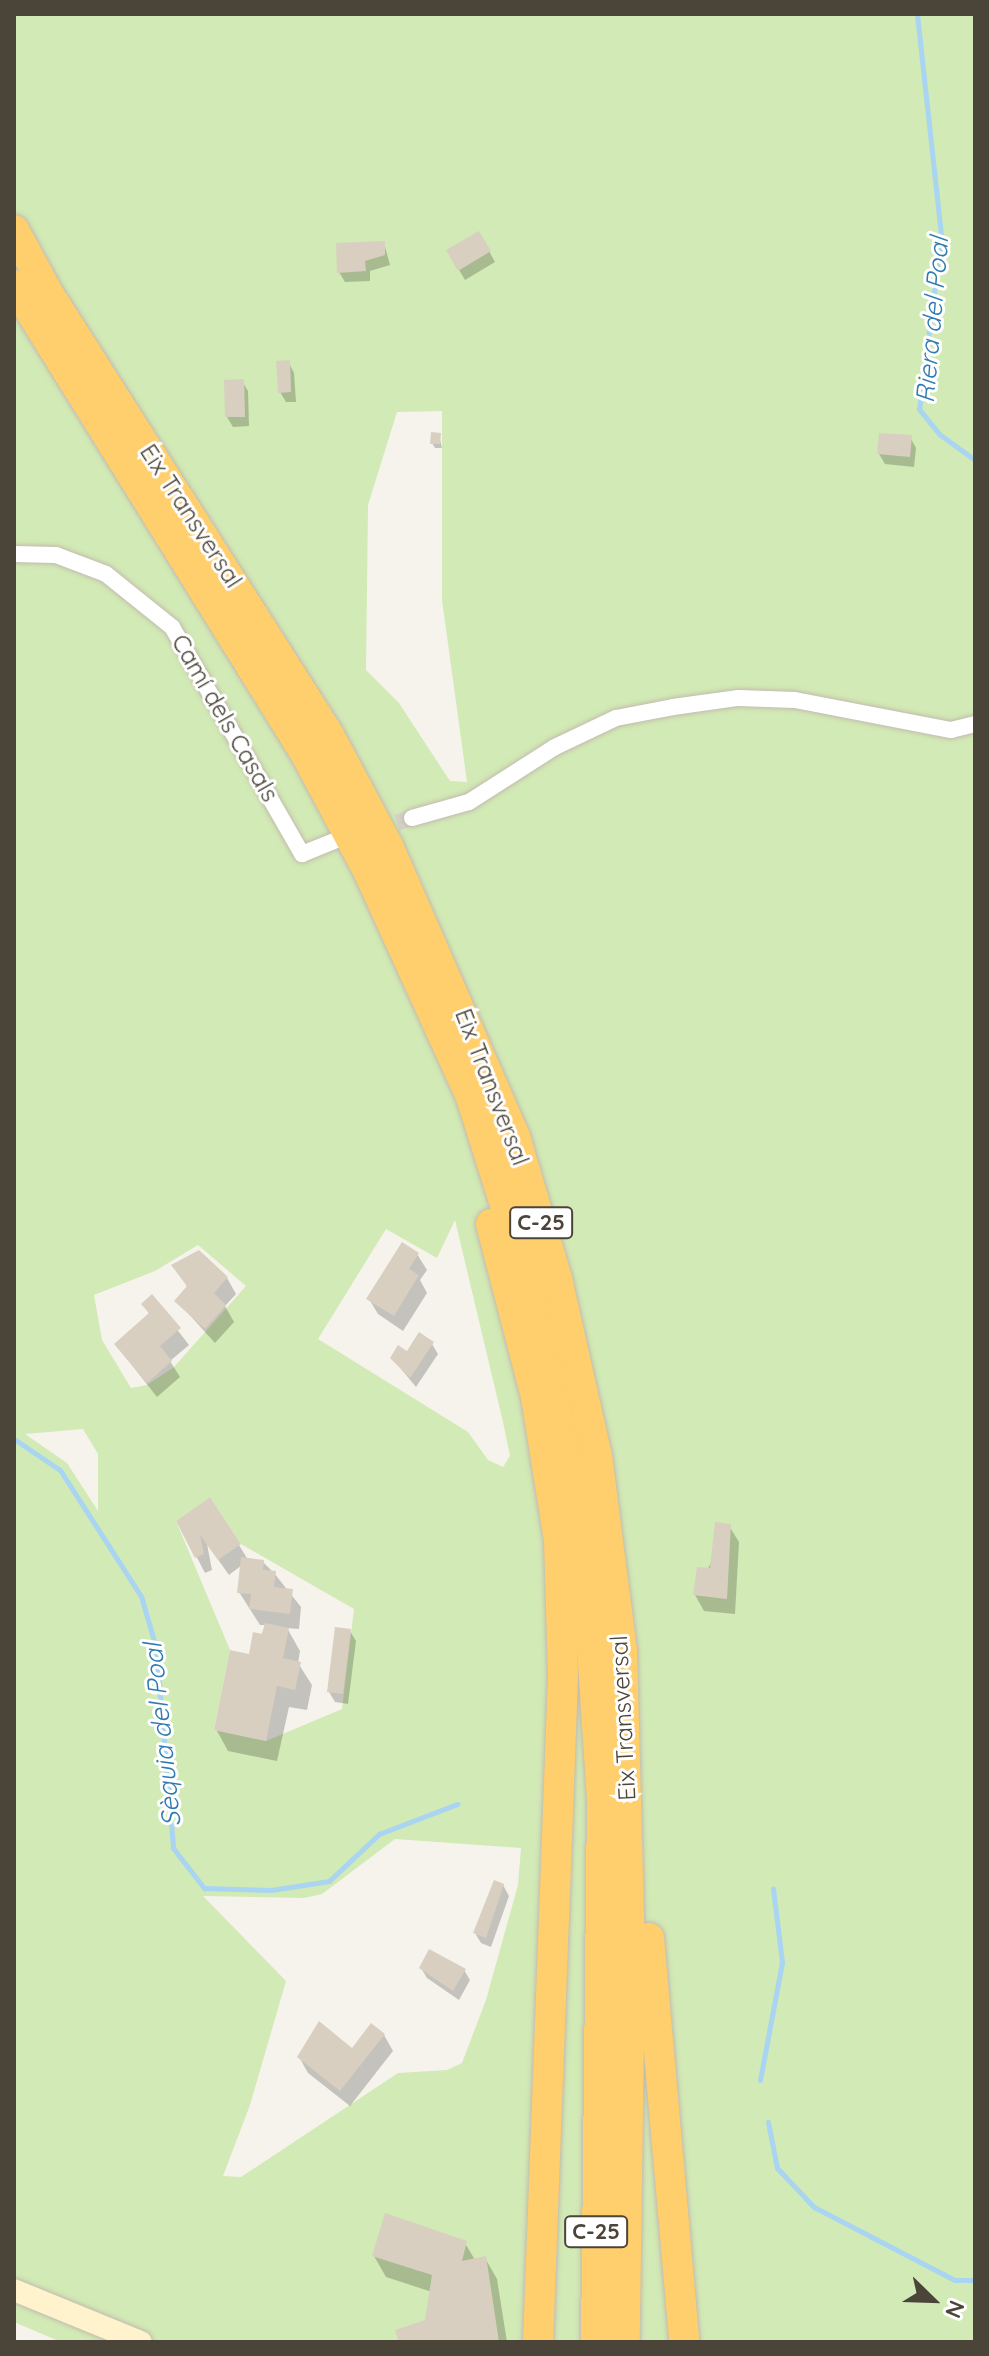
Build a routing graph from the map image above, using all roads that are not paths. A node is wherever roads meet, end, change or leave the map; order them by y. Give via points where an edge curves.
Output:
1 (14, 230) edge
2 (14, 285) edge
3 (14, 554) edge
4 (975, 724) edge
5 (412, 818) tunnel mouth
6 (334, 841) dead end
7 (423, 988) junction
8 (622, 1650) junction
9 (14, 2290) edge
10 (141, 2342) edge
11 (538, 2342) edge
12 (596, 2342) edge
13 (625, 2342) edge
14 (684, 2342) edge

1 - 8 highway, Eix Transversal / C-25 via 48,293 329,735 450,980 515,1137 557,1279 597,1456
2 - 7 highway, Eix Transversal / C-25 via 305,753
3 - 6 street, Camí dels Casals via 56,555 106,574 172,627 302,854
4 - 5 street via 951,730 795,700 738,698 673,707 616,718 555,747 469,802
7 - 11 highway via 536,1397 559,1540 563,1677
7 - 12 highway, Eix Transversal / C-25 via 471,1097 522,1259 574,1489 602,1799
8 - 13 highway, Eix Transversal / C-25 via 630,1962
8 - 14 highway via 645,1781 650,1967
9 - 10 main road

